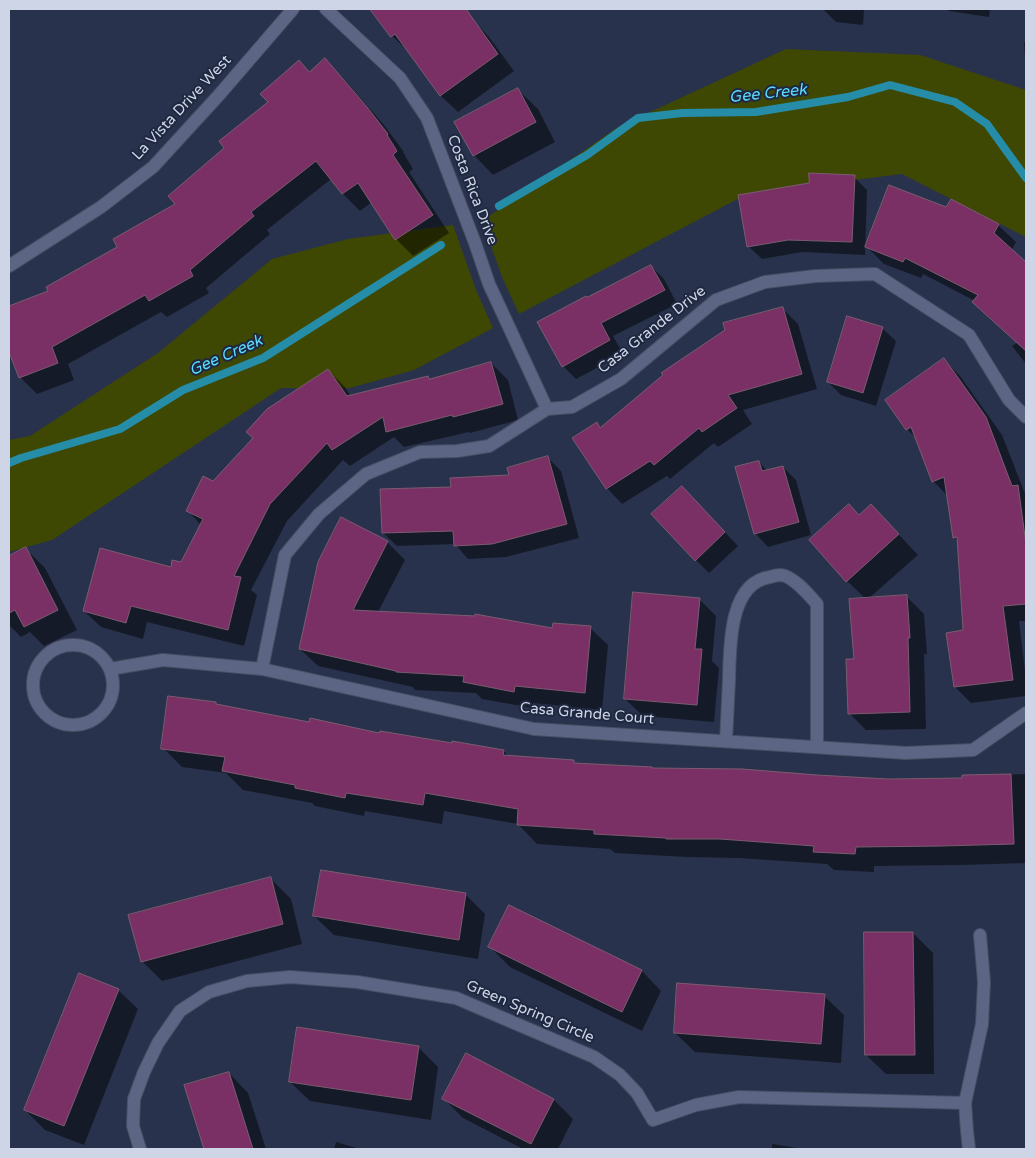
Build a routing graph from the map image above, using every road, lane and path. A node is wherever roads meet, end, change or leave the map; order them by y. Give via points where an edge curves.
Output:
1 (293, 9) edge
2 (326, 9) edge
3 (9, 266) edge
4 (547, 409) junction
5 (1026, 417) edge
6 (110, 669) junction
7 (262, 669) junction
8 (1026, 713) edge
9 (726, 741) junction
10 (817, 747) junction
11 (980, 935) dead end
12 (965, 1103) junction
13 (140, 1149) edge
14 (969, 1149) edge

1 - 3 street, La Vista Drive West via 153,167 101,207
2 - 4 street, Costa Rica Drive via 400,78 427,118 489,284
4 - 5 street, Casa Grande Drive via 572,407 621,378 716,300 765,282 875,274 968,335 1009,400
4 - 7 street, Casa Grande Drive via 488,446 457,452 420,452 366,474 319,514 285,556
6 - 6 street via 101,656 87,648 72,645 56,648 43,657 35,671 32,686 36,702 58,723 74,726 89,723 102,713 110,700 113,684
6 - 7 street, Casa Grande Court via 163,660
7 - 9 street, Casa Grande Court via 534,729
8 - 10 street, Casa Grande Court via 973,750 906,754
9 - 10 street, Casa Grande Court
9 - 10 street via 731,630 737,608 748,589 758,581 783,575 801,586 817,604
11 - 12 street via 984,982 982,1024
12 - 13 street, Green Spring Circle via 739,1097 696,1105 652,1120 637,1094 620,1075 594,1057 456,998 358,982 290,977 247,981 209,992 180,1011 158,1043 134,1099 133,1126
12 - 14 street

